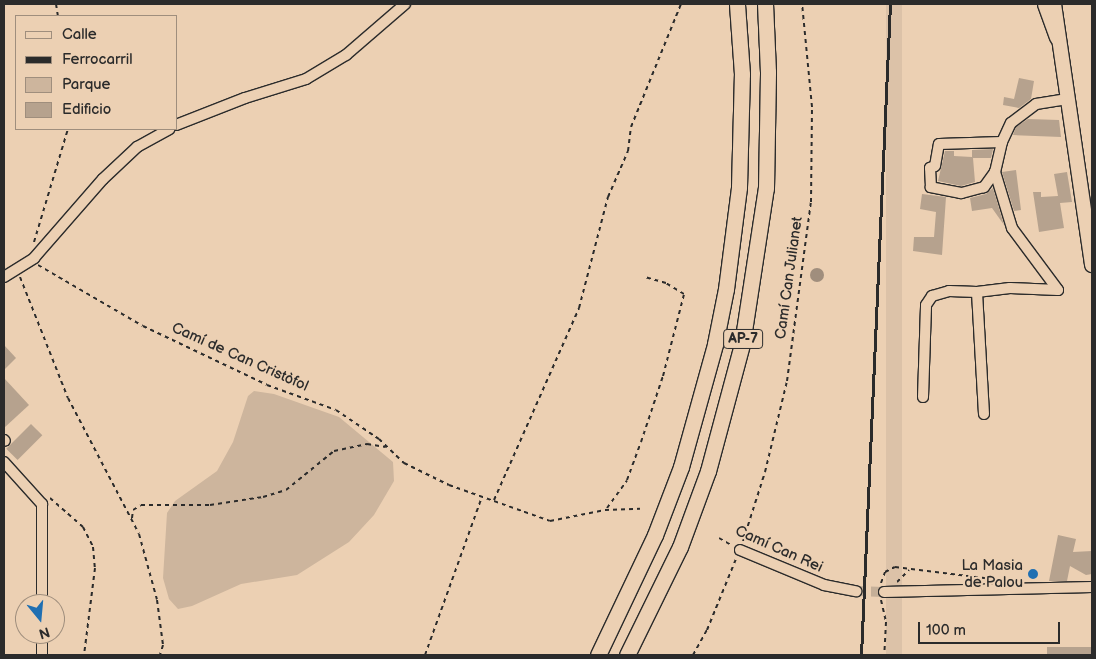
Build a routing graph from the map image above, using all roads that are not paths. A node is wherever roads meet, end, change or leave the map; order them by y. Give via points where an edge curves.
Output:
1 (405, 4) edge
2 (737, 4) edge
3 (765, 4) edge
4 (1045, 4) edge
5 (1054, 4) edge
6 (1057, 37) junction
7 (1066, 99) junction
8 (178, 124) edge
9 (167, 130) edge
10 (1002, 142) junction
11 (995, 172) junction
12 (1092, 265) edge
13 (4, 277) edge
14 (977, 292) junction
15 (923, 397) dead end
16 (984, 414) dead end
17 (4, 462) edge
18 (740, 550) road end
19 (1092, 587) edge
20 (888, 590) tunnel mouth
21 (856, 591) tunnel mouth
22 (42, 594) edge
23 (598, 655) edge
24 (627, 655) edge

1 - 8 street via 346,55 306,79
2 - 23 highway, AP-7 via 742,74 739,187 727,280 714,344 681,467 655,535
3 - 24 highway, AP-7 via 768,72 766,188 742,344 705,479 676,556
4 - 6 highway
5 - 6 main road
6 - 7 main road
7 - 10 street via 1036,104 1011,123
7 - 12 main road
9 - 13 street via 137,147 103,179 31,260
10 - 11 street
10 - 11 street via 939,144 935,166 930,168 931,187 960,193 984,187
11 - 14 street via 1012,228 1058,290 1010,288
14 - 15 street via 949,291 932,296 926,305
14 - 16 street
17 - 22 street via 42,504
18 - 21 street, Camí Can Rei via 824,585
19 - 20 street

